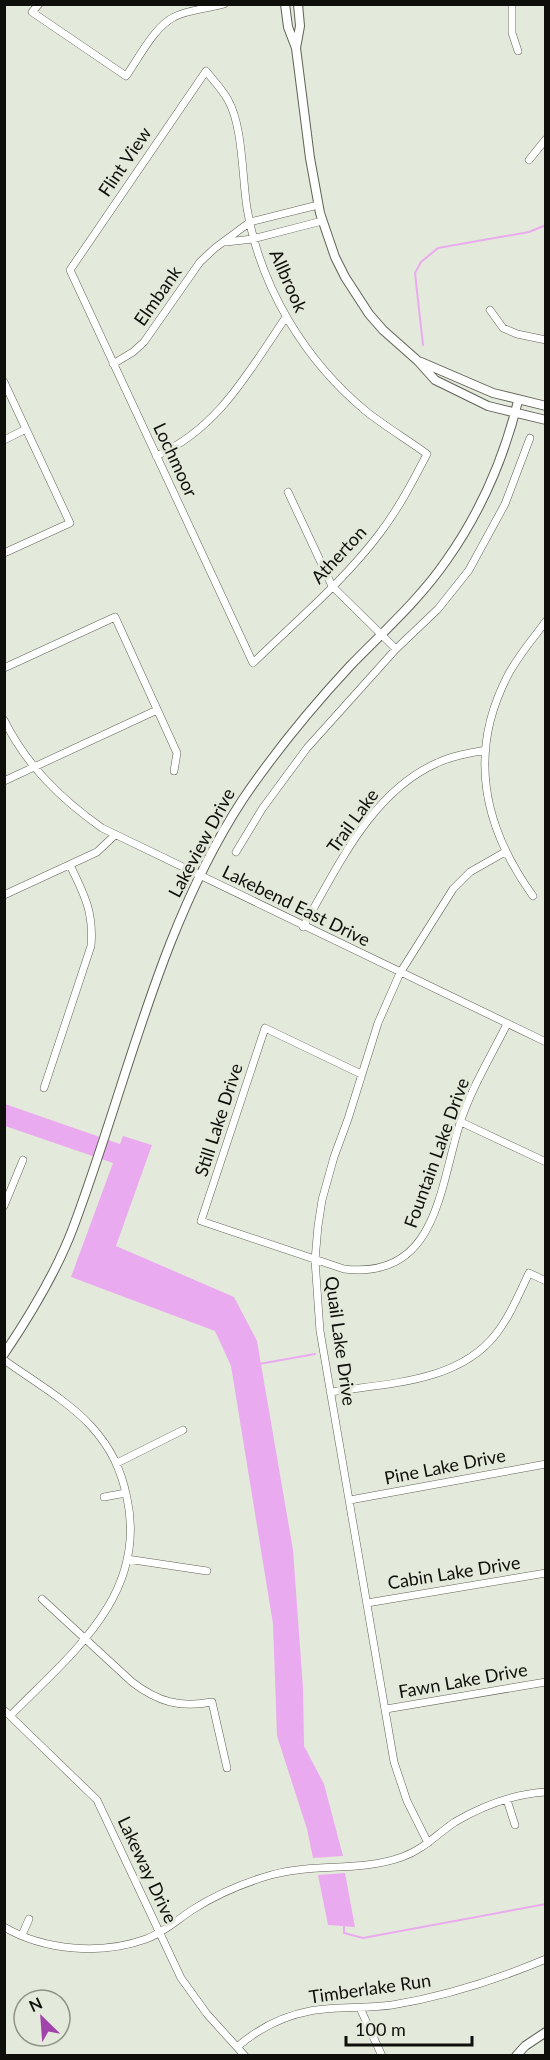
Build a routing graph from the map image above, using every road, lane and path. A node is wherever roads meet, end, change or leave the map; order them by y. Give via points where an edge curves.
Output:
1 (39, 4) edge
2 (285, 4) edge
3 (298, 4) edge
4 (512, 4) edge
5 (224, 5) edge
6 (296, 48) junction
7 (518, 51) dead end
8 (206, 71) joint
9 (546, 139) edge
10 (529, 160) dead end
11 (318, 205) junction
12 (322, 221) junction
13 (250, 222) junction
14 (254, 239) junction
15 (224, 242) junction
16 (70, 270) joint
17 (490, 310) dead end
18 (286, 317) junction
19 (546, 340) edge
20 (418, 361) junction
21 (114, 364) junction
22 (4, 382) edge
23 (518, 401) junction
24 (546, 406) edge
25 (515, 414) junction
26 (546, 420) edge
27 (26, 429) junction
28 (530, 438) dead end
29 (4, 440) edge
30 (428, 454) joint
31 (156, 456) junction
32 (288, 492) dead end
33 (4, 553) edge
34 (332, 586) junction
35 (546, 621) edge
36 (382, 634) junction
37 (396, 649) junction
38 (253, 663) joint
39 (4, 668) edge
40 (157, 710) junction
41 (4, 720) edge
42 (486, 750) junction
43 (34, 767) junction
44 (174, 771) dead end
45 (4, 781) edge
46 (115, 835) junction
47 (236, 852) dead end
48 (505, 852) junction
49 (70, 865) junction
50 (200, 876) junction
51 (4, 895) edge
52 (533, 896) dead end
53 (303, 927) junction
54 (400, 973) junction
55 (507, 1024) junction
56 (546, 1042) edge
57 (361, 1074) junction
58 (44, 1088) dead end
59 (461, 1122) junction
60 (23, 1160) dead end
61 (546, 1162) edge
62 (4, 1206) edge
63 (201, 1221) joint
64 (315, 1260) junction
65 (546, 1281) edge
66 (4, 1354) edge
67 (4, 1360) edge
68 (330, 1392) junction
69 (183, 1430) dead end
70 (117, 1463) junction
71 (546, 1464) edge
72 (126, 1493) junction
73 (104, 1497) dead end
74 (350, 1500) junction
75 (128, 1559) junction
76 (207, 1571) dead end
77 (546, 1573) edge
78 (42, 1599) dead end
79 (367, 1603) junction
80 (85, 1640) junction
81 (546, 1682) edge
82 (386, 1710) junction
83 (8, 1713) edge
84 (227, 1768) dead end
85 (546, 1792) edge
86 (507, 1800) junction
87 (514, 1824) dead end
88 (428, 1843) junction
89 (29, 1919) dead end
90 (4, 1927) edge
91 (159, 1932) junction
92 (21, 1935) junction
93 (546, 1959) edge
94 (360, 2008) junction
95 (546, 2032) edge
96 (237, 2047) junction
97 (245, 2055) edge
98 (382, 2055) edge
99 (516, 2055) edge

1 - 5 street via 32,12 126,76 161,26 174,16
2 - 6 street
3 - 6 street
4 - 7 street via 512,33
6 - 11 street
8 - 13 street, Allbrook via 233,111
8 - 16 street, Flint View
9 - 10 street
11 - 12 street
11 - 13 street, Elmbank
12 - 14 street
12 - 20 street via 335,257 356,294 383,330
13 - 14 street, Allbrook
13 - 15 street, Elmbank
14 - 15 street
14 - 18 street, Allbrook via 265,274
15 - 21 street, Elmbank via 200,262 144,342
16 - 21 street, Lochmoor
17 - 19 street via 503,328
18 - 30 street, Allbrook via 308,351 344,391 368,413
18 - 31 street via 222,409 182,443
20 - 23 street
20 - 25 street via 444,385
21 - 31 street, Lochmoor
22 - 27 street
23 - 24 street
23 - 25 street, Lakeview Drive
25 - 26 street
25 - 36 street, Lakeview Drive via 501,458 475,516 446,562
27 - 29 street
27 - 33 street via 70,523
28 - 37 street via 505,504 469,570 438,609
30 - 34 street, Atherton via 379,534
31 - 38 street, Lochmoor
32 - 34 street
34 - 36 street
34 - 38 street, Atherton
35 - 42 street via 518,658 499,694
36 - 37 street
36 - 50 street, Lakeview Drive via 275,754
37 - 47 street via 307,748
39 - 40 street via 115,617
40 - 43 street
40 - 44 street via 177,753
41 - 43 street, Lakebend East Drive
42 - 48 street via 490,813
42 - 53 street, Trail Lake via 438,762 386,799 345,855
43 - 45 street
43 - 46 street, Lakebend East Drive via 78,811
46 - 49 street via 97,852
46 - 50 street, Lakebend East Drive
48 - 52 street
48 - 54 street, Quail Lake Drive via 470,872 453,889
49 - 51 street
49 - 58 street via 91,912 93,929 91,946
50 - 53 street, Lakebend East Drive
50 - 66 street, Lakeview Drive via 158,976 73,1229 33,1311
53 - 54 street, Lakebend East Drive
54 - 55 street, Lakebend East Drive
54 - 57 street, Quail Lake Drive
55 - 56 street, Lakebend East Drive
55 - 59 street, Fountain Lake Drive
57 - 63 street, Still Lake Drive via 265,1028
57 - 64 street, Quail Lake Drive via 322,1200
59 - 61 street
59 - 64 street, Fountain Lake Drive via 434,1216 412,1251 391,1265 368,1270 344,1269
60 - 62 street
63 - 64 street, Fountain Lake Drive
64 - 68 street, Quail Lake Drive via 318,1316
65 - 68 street via 529,1273 495,1336 459,1365 423,1377
67 - 70 street via 89,1425
68 - 74 street, Quail Lake Drive
69 - 70 street
70 - 72 street
71 - 74 street, Pine Lake Drive
72 - 73 street
72 - 75 street via 130,1524
74 - 79 street, Quail Lake Drive
75 - 76 street
75 - 80 street via 109,1608
77 - 79 street, Cabin Lake Drive
78 - 80 street
79 - 82 street, Quail Lake Drive
80 - 83 street
80 - 84 street via 132,1682 159,1699 194,1705 212,1702
81 - 82 street, Fawn Lake Drive
82 - 88 street, Quail Lake Drive via 398,1776
83 - 91 street, Lakeway Drive via 97,1800
85 - 86 street
86 - 87 street
86 - 88 street via 461,1819
88 - 91 street via 387,1861 303,1869 245,1883
89 - 92 street
90 - 92 street
91 - 92 street via 130,1944 90,1948 50,1945
91 - 96 street, Lakeway Drive via 188,1988
93 - 94 street, Timberlake Run via 495,1980 423,1999
94 - 96 street, Timberlake Run via 292,2016 250,2036
94 - 98 street
95 - 99 street
96 - 97 street, Lakeway Drive

